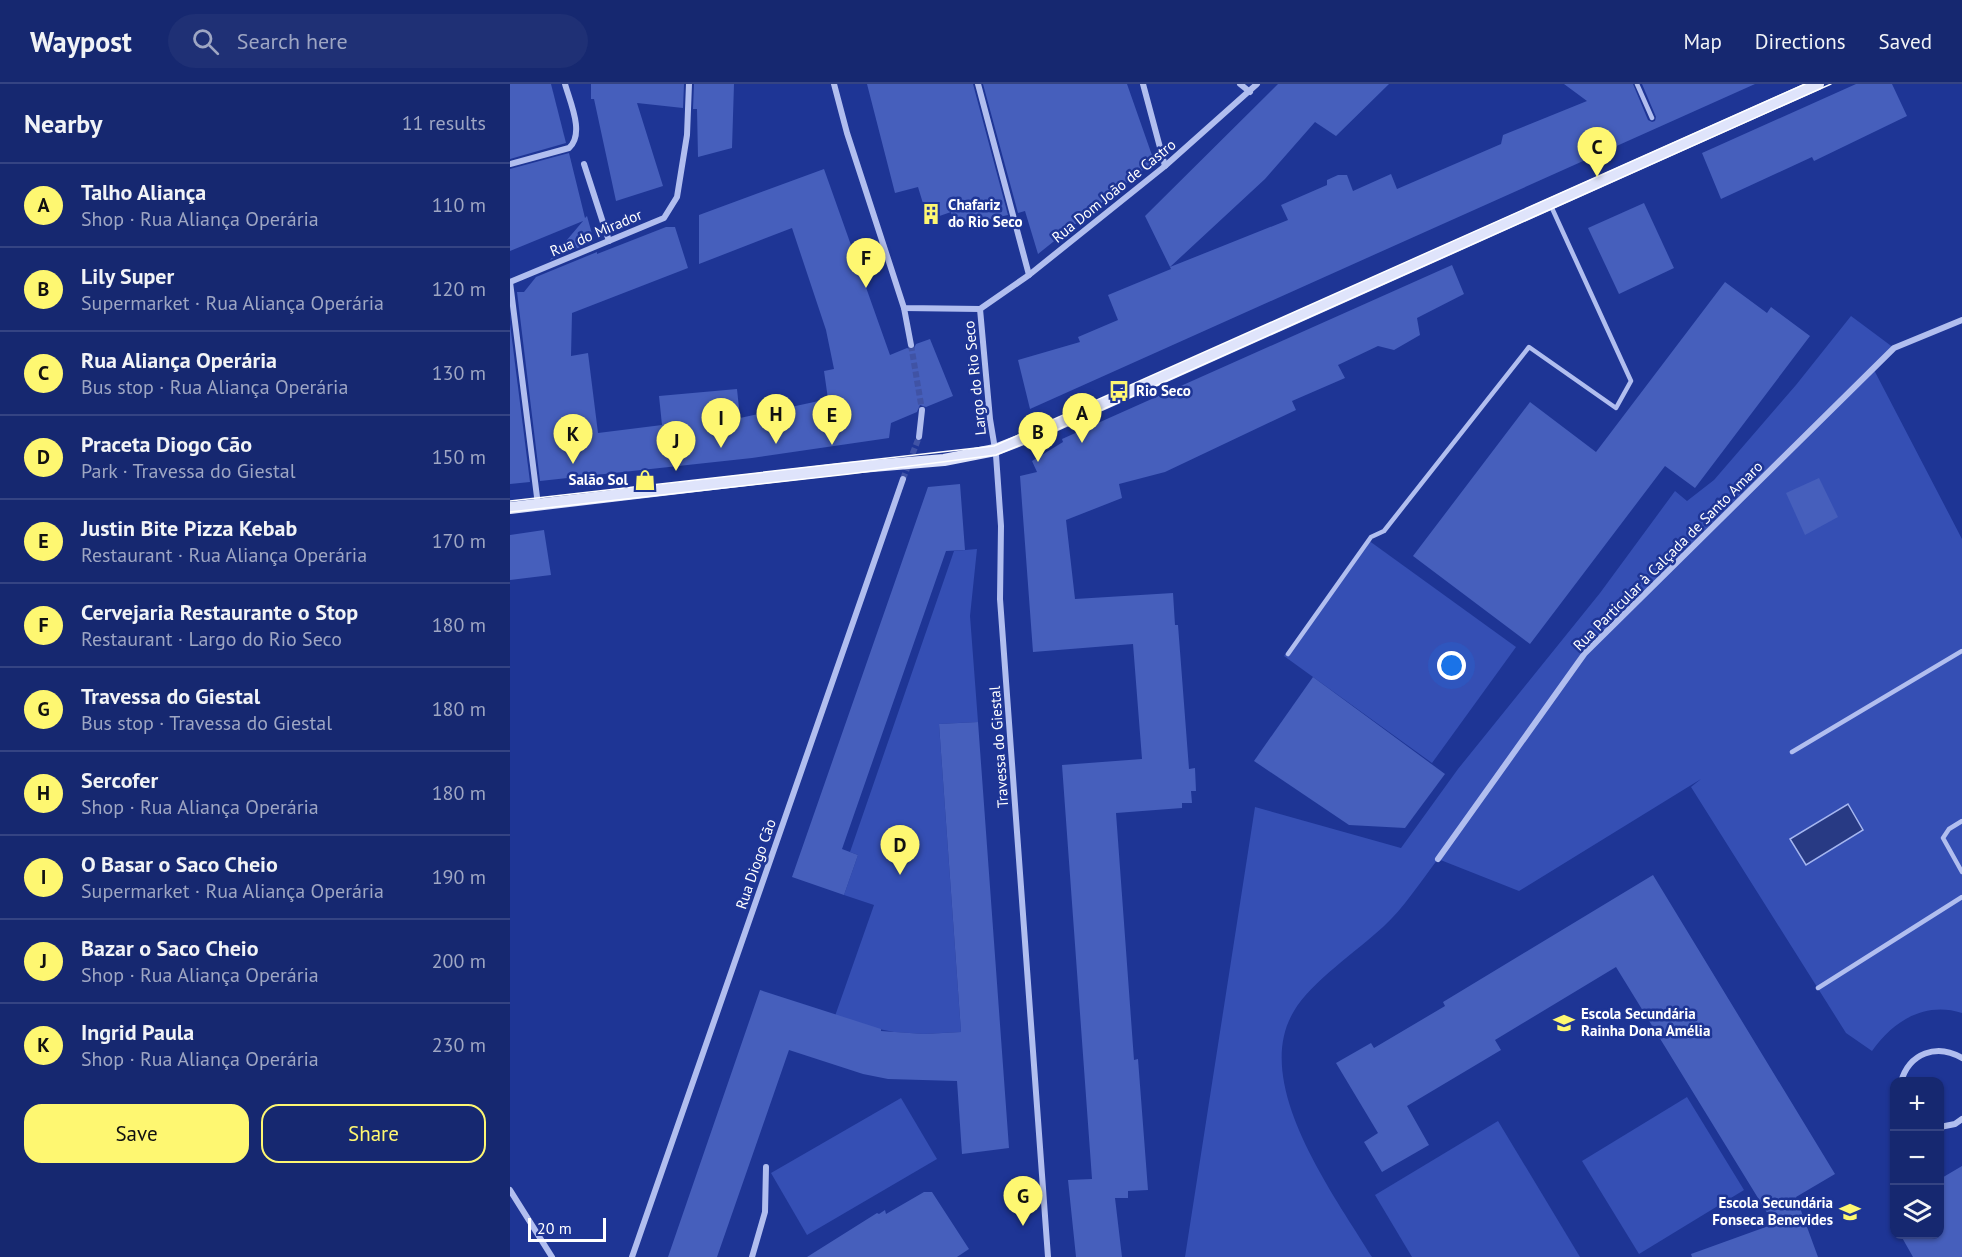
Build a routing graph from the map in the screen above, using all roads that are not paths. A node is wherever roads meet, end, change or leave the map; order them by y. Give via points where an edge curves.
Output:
1 (566, 84) edge
2 (689, 84) edge
3 (834, 84) edge
4 (978, 84) edge
5 (1143, 84) edge
6 (1240, 84) edge
7 (1257, 84) edge
8 (1637, 84) edge
9 (1818, 84) edge
10 (1250, 92) junction
11 (1652, 117) dead end
12 (510, 164) edge
13 (584, 164) dead end
14 (1166, 166) junction
15 (1550, 204) junction
16 (609, 241) junction
17 (1029, 275) junction
18 (510, 282) edge
19 (904, 308) junction
20 (980, 309) junction
21 (1962, 320) edge
22 (911, 345) tunnel mouth
23 (922, 410) tunnel mouth
24 (918, 437) tunnel mouth
25 (995, 450) junction
26 (903, 479) tunnel mouth
27 (538, 506) junction
28 (510, 508) edge
29 (1962, 651) edge
30 (1288, 654) dead end
31 (1792, 752) dead end
32 (1962, 821) edge
33 (1438, 859) dead end
34 (1962, 872) edge
35 (1962, 897) edge
36 (1818, 988) dead end
37 (1962, 1058) edge
38 (1902, 1077) edge
39 (1962, 1119) edge
40 (1944, 1126) edge
41 (766, 1167) dead end
42 (510, 1190) edge
43 (552, 1257) edge
44 (632, 1257) edge
45 (752, 1257) edge
46 (1048, 1257) edge

1 - 12 street via 576,139 569,148
2 - 16 street, Rua do Mirador via 687,135 677,197 664,218
3 - 19 street
4 - 17 street
5 - 14 street
6 - 10 street
7 - 10 street, Rua Dom João de Castro
8 - 11 lane
9 - 15 street
10 - 14 street, Rua Dom João de Castro
13 - 16 street
14 - 17 street, Rua Dom João de Castro
15 - 25 street
15 - 30 lane via 1631,381 1616,408 1528,347 1384,531 1371,537
16 - 18 street, Rua do Mirador
17 - 20 street, Rua Dom João de Castro
18 - 27 street
19 - 20 street, Largo do Rio Seco
19 - 22 street
20 - 25 street, Largo do Rio Seco
21 - 33 street, Rua Particular à Calçada de Santo Amaro via 1894,348 1585,653
23 - 24 street
25 - 27 street via 944,460
25 - 46 street, Travessa do Giestal via 1001,526 1000,599
26 - 44 street, Rua Diogo Cão
27 - 28 street
29 - 31 lane
32 - 34 lane via 1942,838
35 - 36 lane
37 - 38 street via 1942,1050 1930,1051 1910,1062
39 - 40 street
41 - 45 street via 765,1212
42 - 43 street

